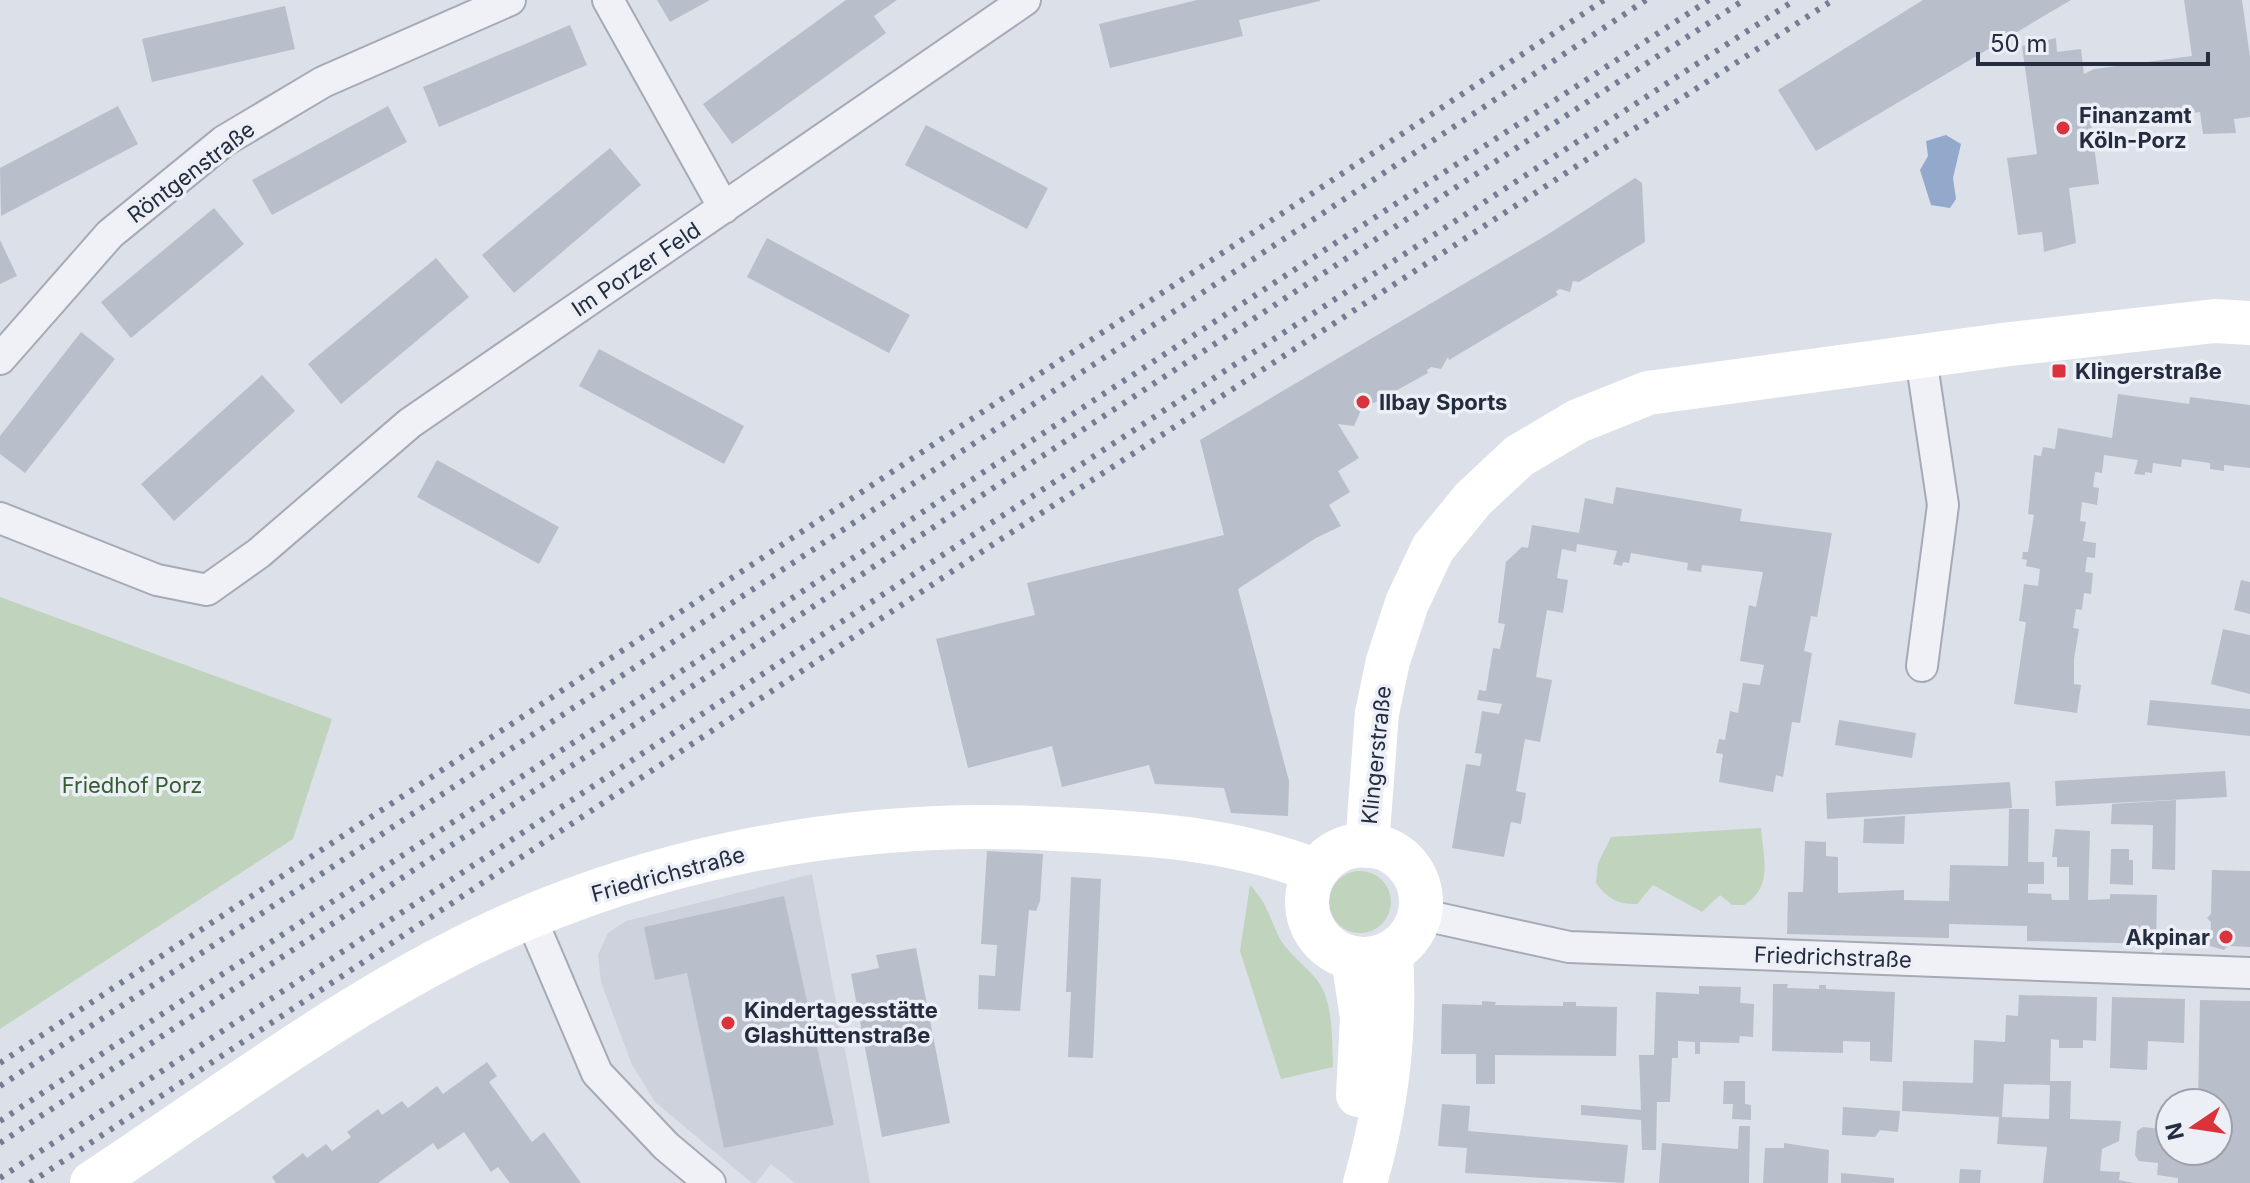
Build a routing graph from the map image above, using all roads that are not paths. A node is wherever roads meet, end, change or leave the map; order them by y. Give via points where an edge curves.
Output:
1 (510, 0) edge
2 (608, 0) edge
3 (1025, 0) edge
4 (724, 208) junction
5 (2238, 316) edge
6 (1921, 358) junction
7 (0, 359) edge
8 (0, 518) edge
9 (1922, 666) dead end
10 (1367, 846) junction
11 (1316, 871) junction
12 (1419, 914) junction
13 (530, 916) junction
14 (1372, 956) junction
15 (2250, 973) edge
16 (92, 1183) edge
17 (710, 1183) edge
18 (1338, 1183) edge
19 (1365, 1183) edge

1 - 7 street, Röntgenstraße via 323,82 224,141 110,234
2 - 4 street
3 - 4 street, Im Porzer Feld
4 - 8 street, Im Porzer Feld via 410,423 259,553 207,590 157,580
5 - 6 street, Klingerstraße
6 - 9 street via 1943,505
6 - 10 street, Klingerstraße via 1648,393 1578,421 1519,456 1473,499 1433,548 1407,603 1377,713
10 - 11 street via 1338,851
10 - 12 street via 1381,848 1404,863 1418,886
11 - 13 street, Friedrichstraße via 1201,840 1019,827 891,828 743,852 648,875
11 - 14 street via 1308,888 1311,925 1336,952
12 - 14 street via 1405,943
12 - 15 street, Friedrichstraße via 1569,947
13 - 16 street, Friedrichstraße via 437,960
13 - 17 street via 597,1073 666,1146
14 - 18 street via 1354,1122
14 - 19 street via 1394,1014 1382,1125

